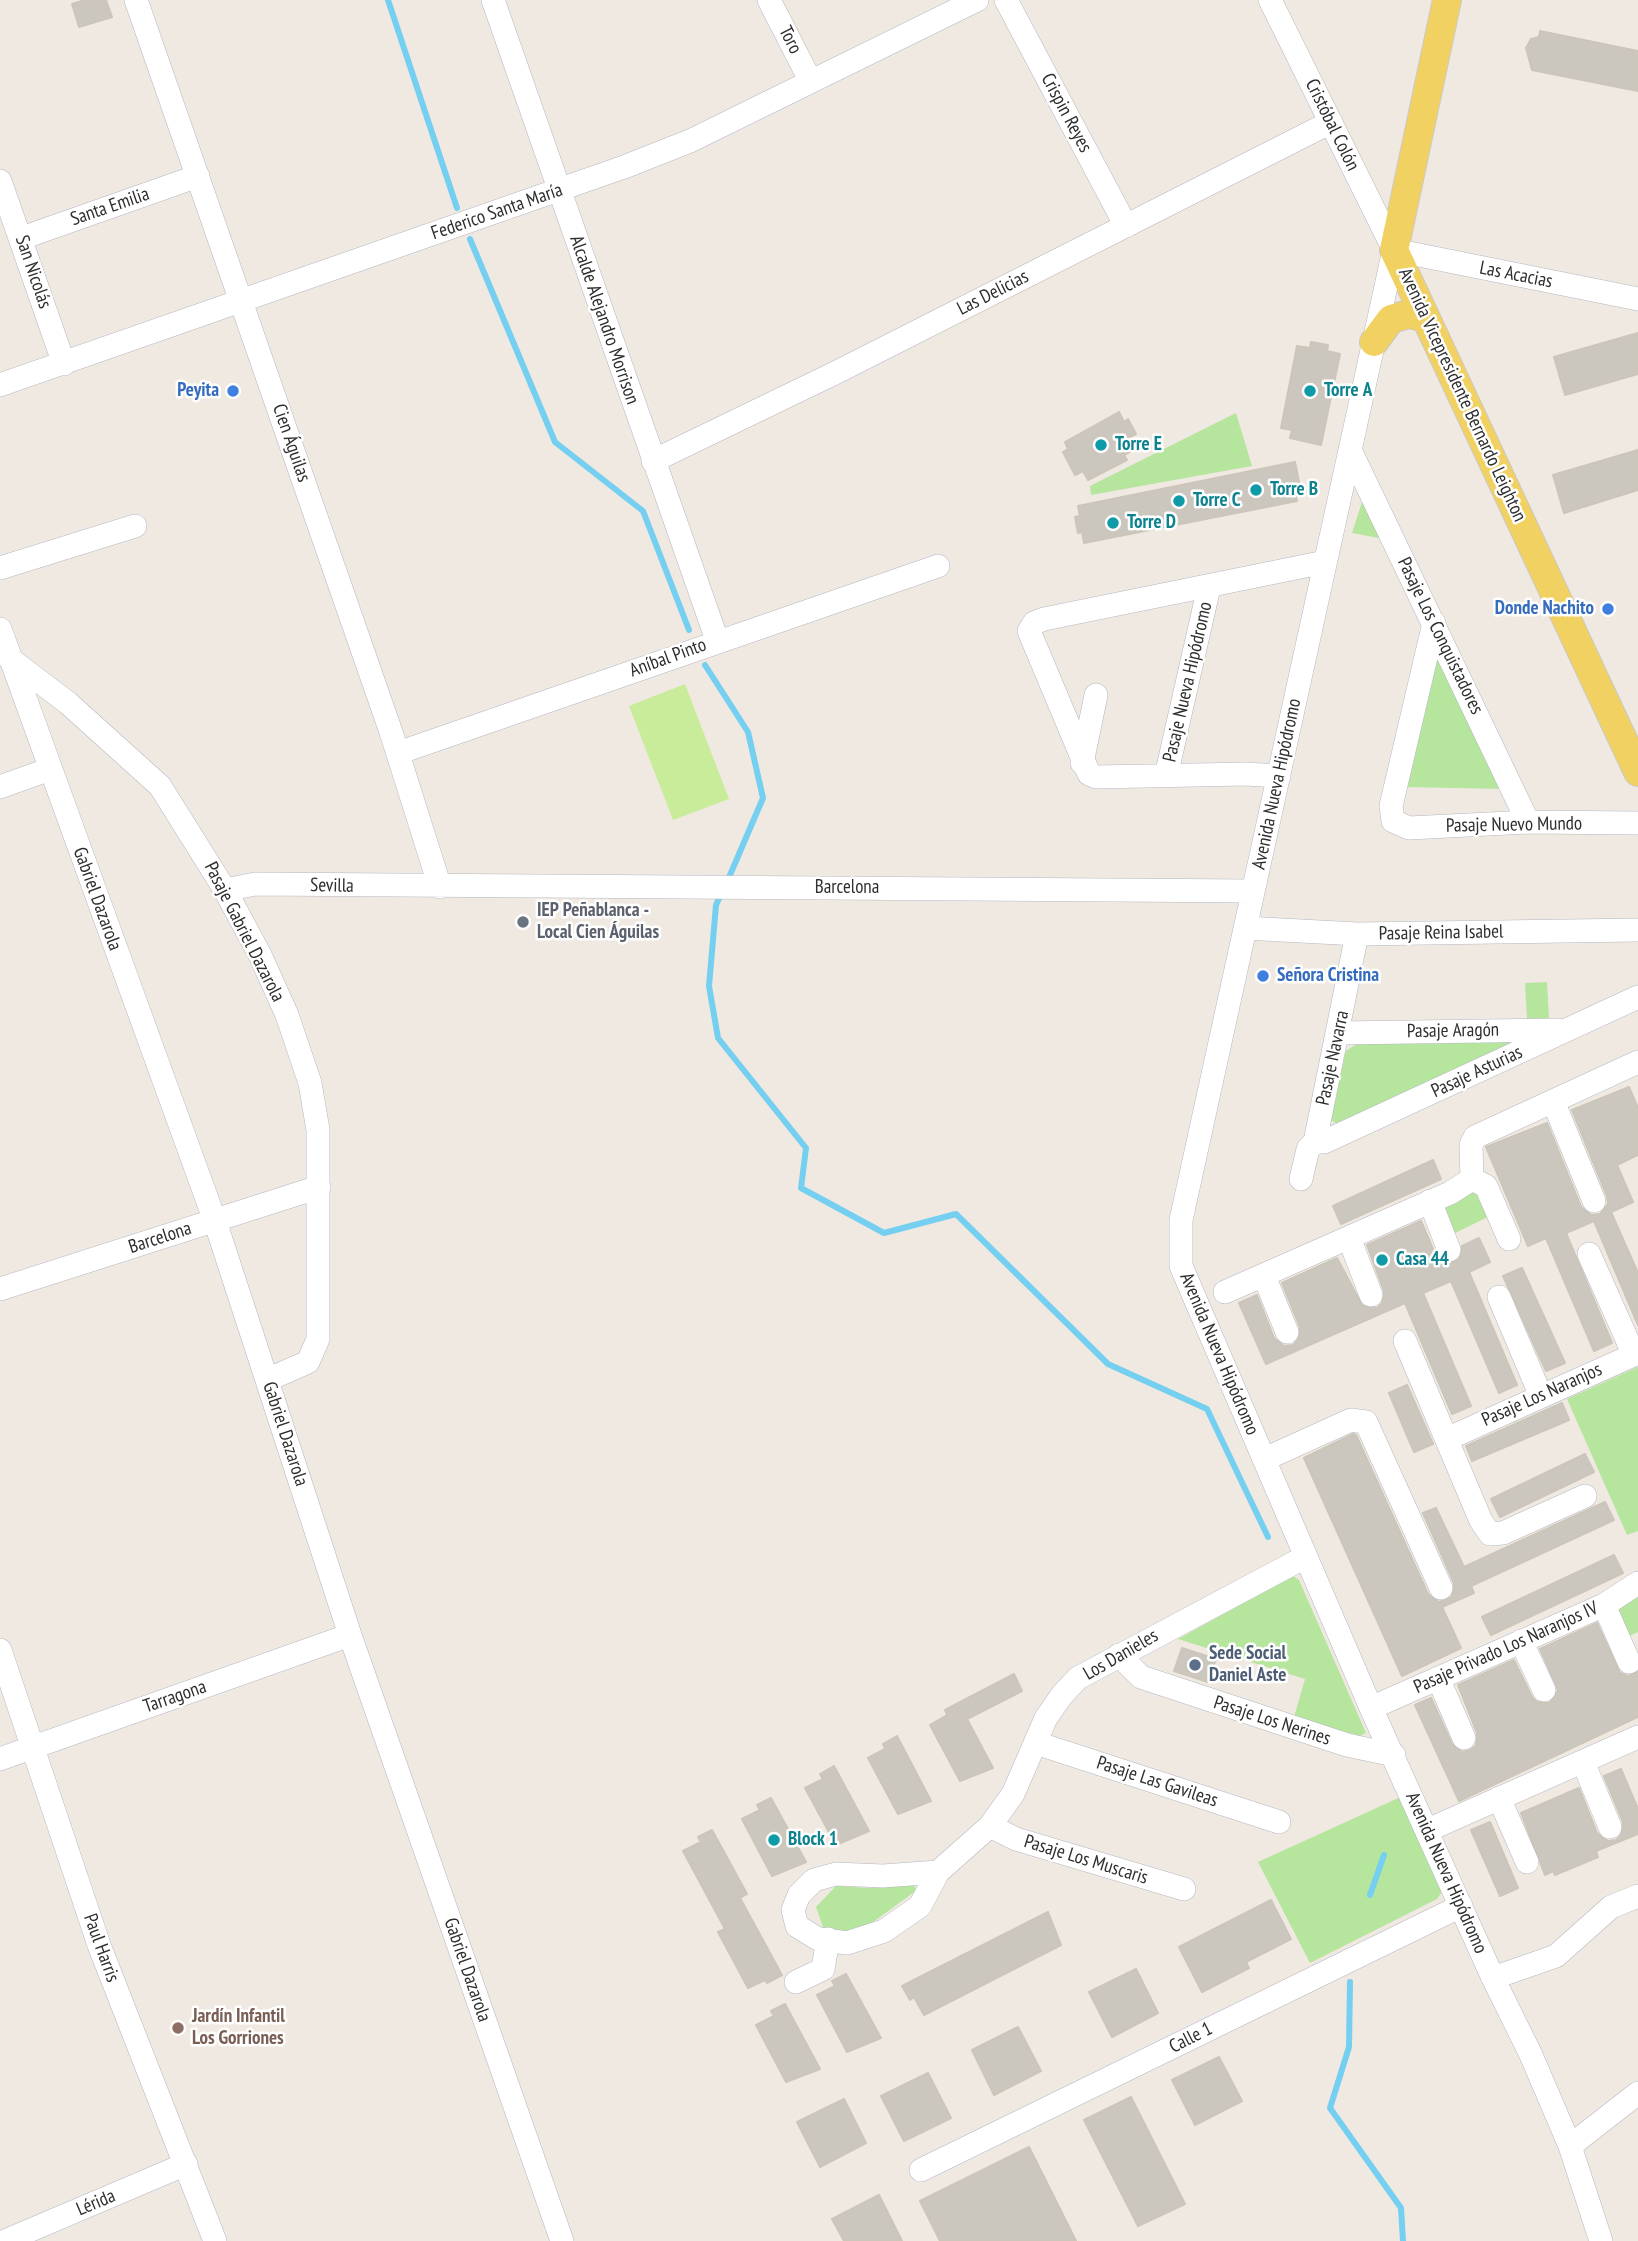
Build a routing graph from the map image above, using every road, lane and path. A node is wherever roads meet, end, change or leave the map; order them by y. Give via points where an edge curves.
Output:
1 (136, 0) edge
2 (493, 0) edge
3 (769, 0) edge
4 (977, 0) edge
5 (1006, 0) edge
6 (1270, 0) edge
7 (1447, 0) edge
8 (810, 80) junction
9 (1331, 122) junction
10 (198, 176) junction
11 (0, 181) edge
12 (559, 192) junction
13 (1126, 226) junction
14 (22, 238) junction
15 (1394, 250) junction
16 (1638, 299) edge
17 (242, 301) junction
18 (1426, 318) junction
19 (1374, 342) junction
20 (64, 364) junction
21 (0, 385) edge
22 (1350, 450) junction
23 (653, 461) junction
24 (135, 526) dead end
25 (1325, 562) junction
26 (938, 566) dead end
27 (0, 568) edge
28 (1209, 587) junction
29 (1434, 623) junction
30 (0, 629) edge
31 (717, 640) junction
32 (10, 659) junction
33 (1096, 695) dead end
34 (398, 753) junction
35 (1082, 763) junction
36 (50, 769) junction
37 (1638, 772) edge
38 (1166, 776) junction
39 (1279, 776) junction
40 (0, 787) edge
41 (1528, 822) junction
42 (1638, 823) edge
43 (440, 887) junction
44 (225, 890) junction
45 (1253, 891) junction
46 (1245, 928) junction
47 (1638, 930) edge
48 (1357, 934) junction
49 (1638, 998) edge
50 (1568, 1030) junction
51 (1339, 1032) junction
52 (1637, 1065) edge
53 (1553, 1101) junction
54 (1315, 1142) junction
55 (1472, 1179) junction
56 (1301, 1180) dead end
57 (319, 1186) junction
58 (1430, 1201) junction
59 (1594, 1201) dead end
60 (215, 1220) junction
61 (1349, 1238) junction
62 (1509, 1239) dead end
63 (1450, 1250) dead end
64 (1589, 1254) dead end
65 (1264, 1276) junction
66 (0, 1289) edge
67 (1225, 1292) dead end
68 (1371, 1295) dead end
69 (1499, 1297) dead end
70 (1287, 1332) dead end
71 (1405, 1342) dead end
72 (1636, 1354) edge
73 (267, 1380) junction
74 (1540, 1394) junction
75 (1447, 1439) junction
76 (1265, 1459) junction
77 (1585, 1496) dead end
78 (1305, 1557) junction
79 (1638, 1583) edge
80 (1441, 1588) dead end
81 (1604, 1605) junction
82 (350, 1635) junction
83 (1521, 1641) junction
84 (0, 1650) edge
85 (1119, 1655) junction
86 (1629, 1662) dead end
87 (1438, 1678) junction
88 (1544, 1690) dead end
89 (1371, 1708) junction
90 (1638, 1737) edge
91 (1464, 1738) dead end
92 (1036, 1742) junction
93 (32, 1747) junction
94 (1394, 1755) junction
95 (0, 1759) edge
96 (1583, 1762) junction
97 (1499, 1798) junction
98 (1279, 1822) dead end
99 (990, 1826) junction
100 (1610, 1827) dead end
101 (1428, 1830) junction
102 (1527, 1862) dead end
103 (938, 1872) junction
104 (1184, 1889) dead end
105 (1638, 1896) edge
106 (1461, 1906) junction
107 (828, 1939) junction
108 (1493, 1978) junction
109 (796, 1982) dead end
110 (1638, 2093) edge
111 (1570, 2147) junction
112 (186, 2164) junction
113 (921, 2171) dead end
114 (5, 2241) edge
115 (215, 2241) edge
116 (562, 2241) edge
117 (1601, 2241) edge

1 - 10 street, Cien Águilas
2 - 12 street, Alcalde Alejandro Morrison
3 - 8 street, Toro
4 - 8 street, Federico Santa María
5 - 13 street, Crispin Reyes
6 - 9 street, Cristóbal Colón
7 - 15 main road, Avenida Vicepresidente Bernardo Leighton
8 - 12 street, Federico Santa María via 690,141
9 - 13 street, Las Delicias
9 - 15 street, Cristóbal Colón
10 - 14 street, Santa Emilia
10 - 17 street, Cien Águilas
11 - 14 street, San Nicolás
12 - 17 street, Federico Santa María
12 - 23 street, Alcalde Alejandro Morrison
13 - 23 street, Las Delicias
14 - 20 street, San Nicolás
15 - 16 street, Las Acacias
15 - 18 main road, Avenida Vicepresidente Bernardo Leighton
15 - 19 street, Avenida Nueva Hipódromo
17 - 20 street, Federico Santa María
17 - 34 street, Cien Águilas
18 - 19 main road via 1409,314 1391,319
18 - 37 main road, Avenida Vicepresidente Bernardo Leighton
19 - 22 street, Avenida Nueva Hipódromo
20 - 21 street, Federico Santa María
22 - 25 street, Avenida Nueva Hipódromo
22 - 29 street, Pasaje Los Conquistadores
23 - 31 street, Alcalde Alejandro Morrison
24 - 27 street
25 - 28 street, Pasaje Nueva Hipódromo
25 - 39 street, Avenida Nueva Hipódromo
26 - 31 street, Aníbal Pinto
28 - 35 street, Pasaje Nueva Hipódromo via 1044,619 1030,627 1030,638
28 - 38 street, Pasaje Nueva Hipódromo
29 - 41 street, Pasaje Los Conquistadores
29 - 41 street, Pasaje Nuevo Mundo via 1391,806 1393,821 1409,828
30 - 32 street, Gabriel Dazarola
31 - 34 street, Aníbal Pinto
32 - 36 street, Gabriel Dazarola
32 - 44 street, Pasaje Gabriel Dazarola via 68,703 160,786
33 - 35 street
34 - 43 street, Cien Águilas
35 - 38 street, Pasaje Nueva Hipódromo via 1096,777
36 - 40 street
36 - 60 street, Gabriel Dazarola
38 - 39 street, Pasaje Nueva Hipódromo
39 - 45 street, Avenida Nueva Hipódromo
41 - 42 street, Pasaje Nuevo Mundo
43 - 44 street, Sevilla via 254,884
43 - 45 street, Barcelona
44 - 57 street, Pasaje Gabriel Dazarola via 260,955 310,1083 318,1130
45 - 46 street, Avenida Nueva Hipódromo
46 - 48 street, Pasaje Reina Isabel
46 - 76 street, Avenida Nueva Hipódromo via 1179,1243 1189,1288
47 - 48 street, Pasaje Reina Isabel
48 - 51 street, Pasaje Navarra
49 - 50 street, Pasaje Asturias
50 - 51 street, Pasaje Aragón
50 - 54 street, Pasaje Asturias via 1324,1142
51 - 54 street, Pasaje Navarra
52 - 53 street
53 - 55 street via 1475,1137
53 - 59 street
54 - 56 street, Pasaje Navarra via 1308,1149
55 - 58 street
55 - 62 street via 1486,1186
57 - 60 street, Barcelona
57 - 73 street, Pasaje Gabriel Dazarola via 318,1339 308,1362
58 - 61 street
58 - 63 street
60 - 66 street, Barcelona
60 - 73 street, Gabriel Dazarola
61 - 65 street
61 - 68 street
64 - 72 street
65 - 67 street
65 - 70 street
69 - 74 street
71 - 75 street
72 - 74 street, Pasaje Los Naranjos
73 - 82 street, Gabriel Dazarola
74 - 75 street, Pasaje Los Naranjos
75 - 77 street via 1490,1534 1503,1533
76 - 78 street, Avenida Nueva Hipódromo
76 - 80 street via 1351,1419 1366,1422
78 - 85 street, Los Danieles
78 - 89 street, Avenida Nueva Hipódromo
79 - 81 street, Pasaje Privado Los Naranjos IV
81 - 83 street, Pasaje Privado Los Naranjos IV
81 - 86 street
82 - 93 street, Tarragona
82 - 116 street, Gabriel Dazarola
83 - 87 street, Pasaje Privado Los Naranjos IV
83 - 88 street
84 - 93 street, Paul Harris
85 - 92 street, Los Danieles via 1078,1678 1062,1695
85 - 94 street, Pasaje Los Nerines via 1141,1677 1347,1745
87 - 89 street, Pasaje Privado Los Naranjos IV
87 - 91 street
89 - 94 street, Avenida Nueva Hipódromo
90 - 96 street
92 - 98 street, Pasaje Las Gavileas
92 - 99 street, Los Danieles via 1013,1794
93 - 95 street, Tarragona
93 - 112 street, Paul Harris via 99,1945
94 - 101 street, Avenida Nueva Hipódromo
96 - 97 street
96 - 100 street
97 - 101 street
97 - 102 street
99 - 103 street, Los Danieles
99 - 104 street, Pasaje Los Muscaris via 1016,1839
101 - 106 street, Avenida Nueva Hipódromo
103 - 107 street via 920,1906 884,1931 847,1943
103 - 107 street via 836,1874 814,1881 799,1895 793,1910 797,1926 818,1939
105 - 108 street via 1611,1907 1556,1956
106 - 108 street, Avenida Nueva Hipódromo
106 - 113 street, Calle 1
107 - 109 street via 823,1969
108 - 111 street, Avenida Nueva Hipódromo
110 - 111 street
111 - 117 street, Avenida Nueva Hipódromo
112 - 114 street, Lérida
112 - 115 street, Paul Harris

